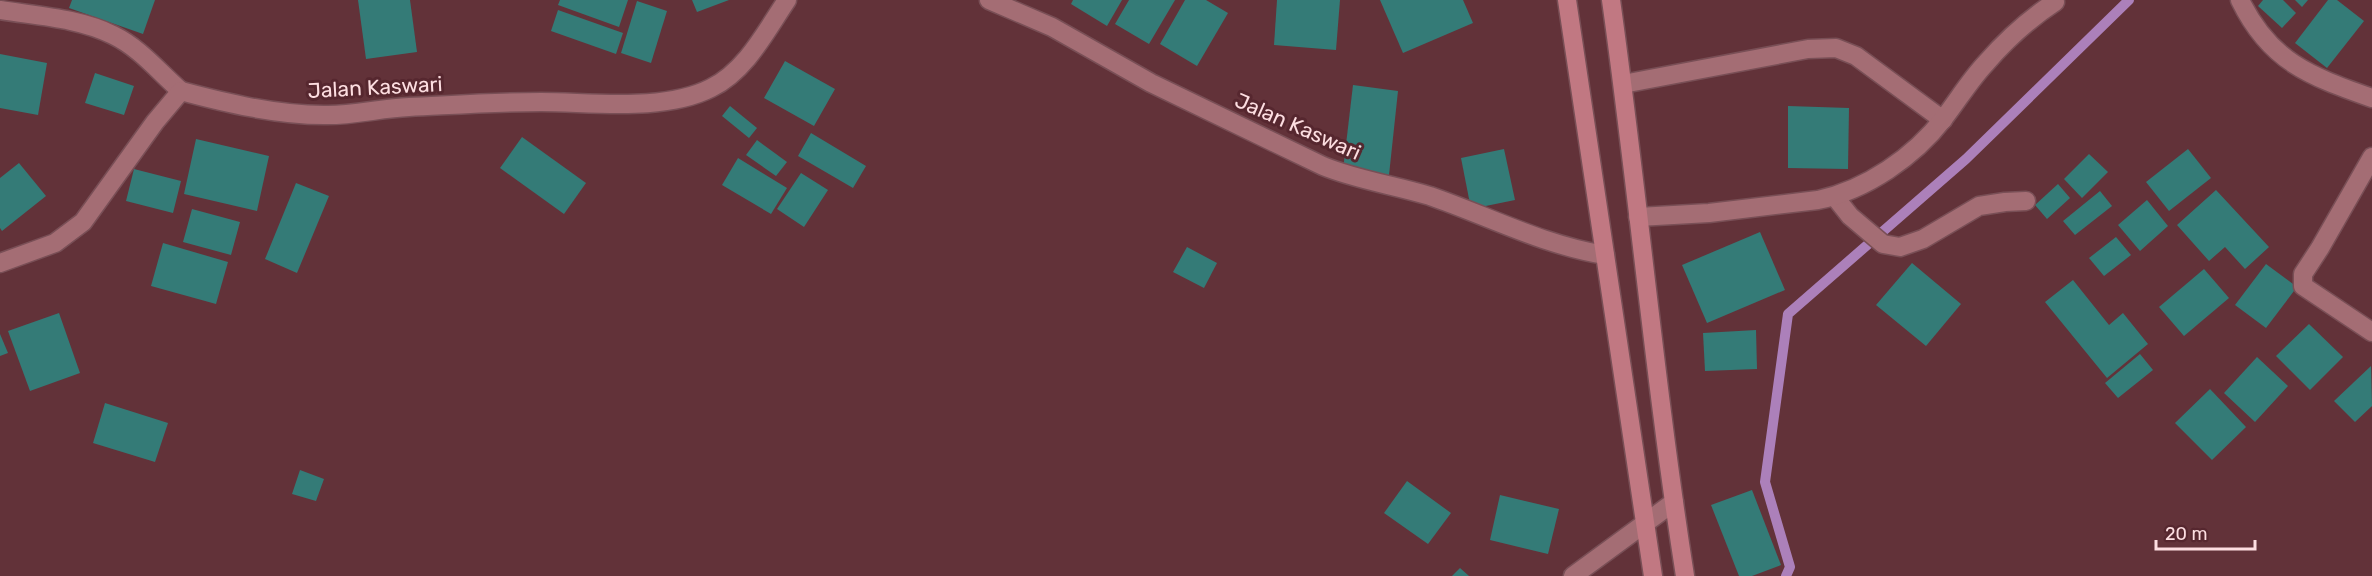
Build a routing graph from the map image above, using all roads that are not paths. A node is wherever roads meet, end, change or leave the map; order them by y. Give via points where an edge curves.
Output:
1 (787, 0) edge
2 (989, 0) edge
3 (1567, 0) edge
4 (1611, 0) edge
5 (2240, 0) edge
6 (2056, 1) edge
7 (0, 10) edge
8 (1623, 84) junction
9 (181, 91) junction
10 (2372, 98) edge
11 (1943, 120) junction
12 (2372, 157) edge
13 (1835, 197) junction
14 (2026, 201) dead end
15 (1638, 217) junction
16 (1605, 255) junction
17 (0, 263) edge
18 (2372, 332) edge
19 (1674, 502) junction
20 (1645, 522) junction
21 (1573, 576) edge
22 (1653, 576) edge
23 (1685, 576) edge

1 - 9 street, Jalan Kaswari via 750,56 723,82 703,92 656,102 399,107 325,116
2 - 16 street, Jalan Kaswari via 1052,27 1151,82 1323,166 1429,196 1535,237
3 - 16 main road
4 - 8 main road
5 - 10 street via 2256,28 2286,60
6 - 11 street via 2034,16 1986,63
7 - 9 street via 88,25 114,35 148,59
8 - 11 street via 1808,49 1836,48 1856,56
8 - 15 main road
9 - 17 street via 83,222 55,243
11 - 13 street via 1898,162
12 - 18 street via 2303,274 2302,286
13 - 14 street via 1850,216 1883,244 1900,247 1923,239 1979,206
13 - 15 street via 1709,213
15 - 19 main road
16 - 20 main road
19 - 20 street
19 - 23 main road
20 - 21 street
20 - 22 main road

